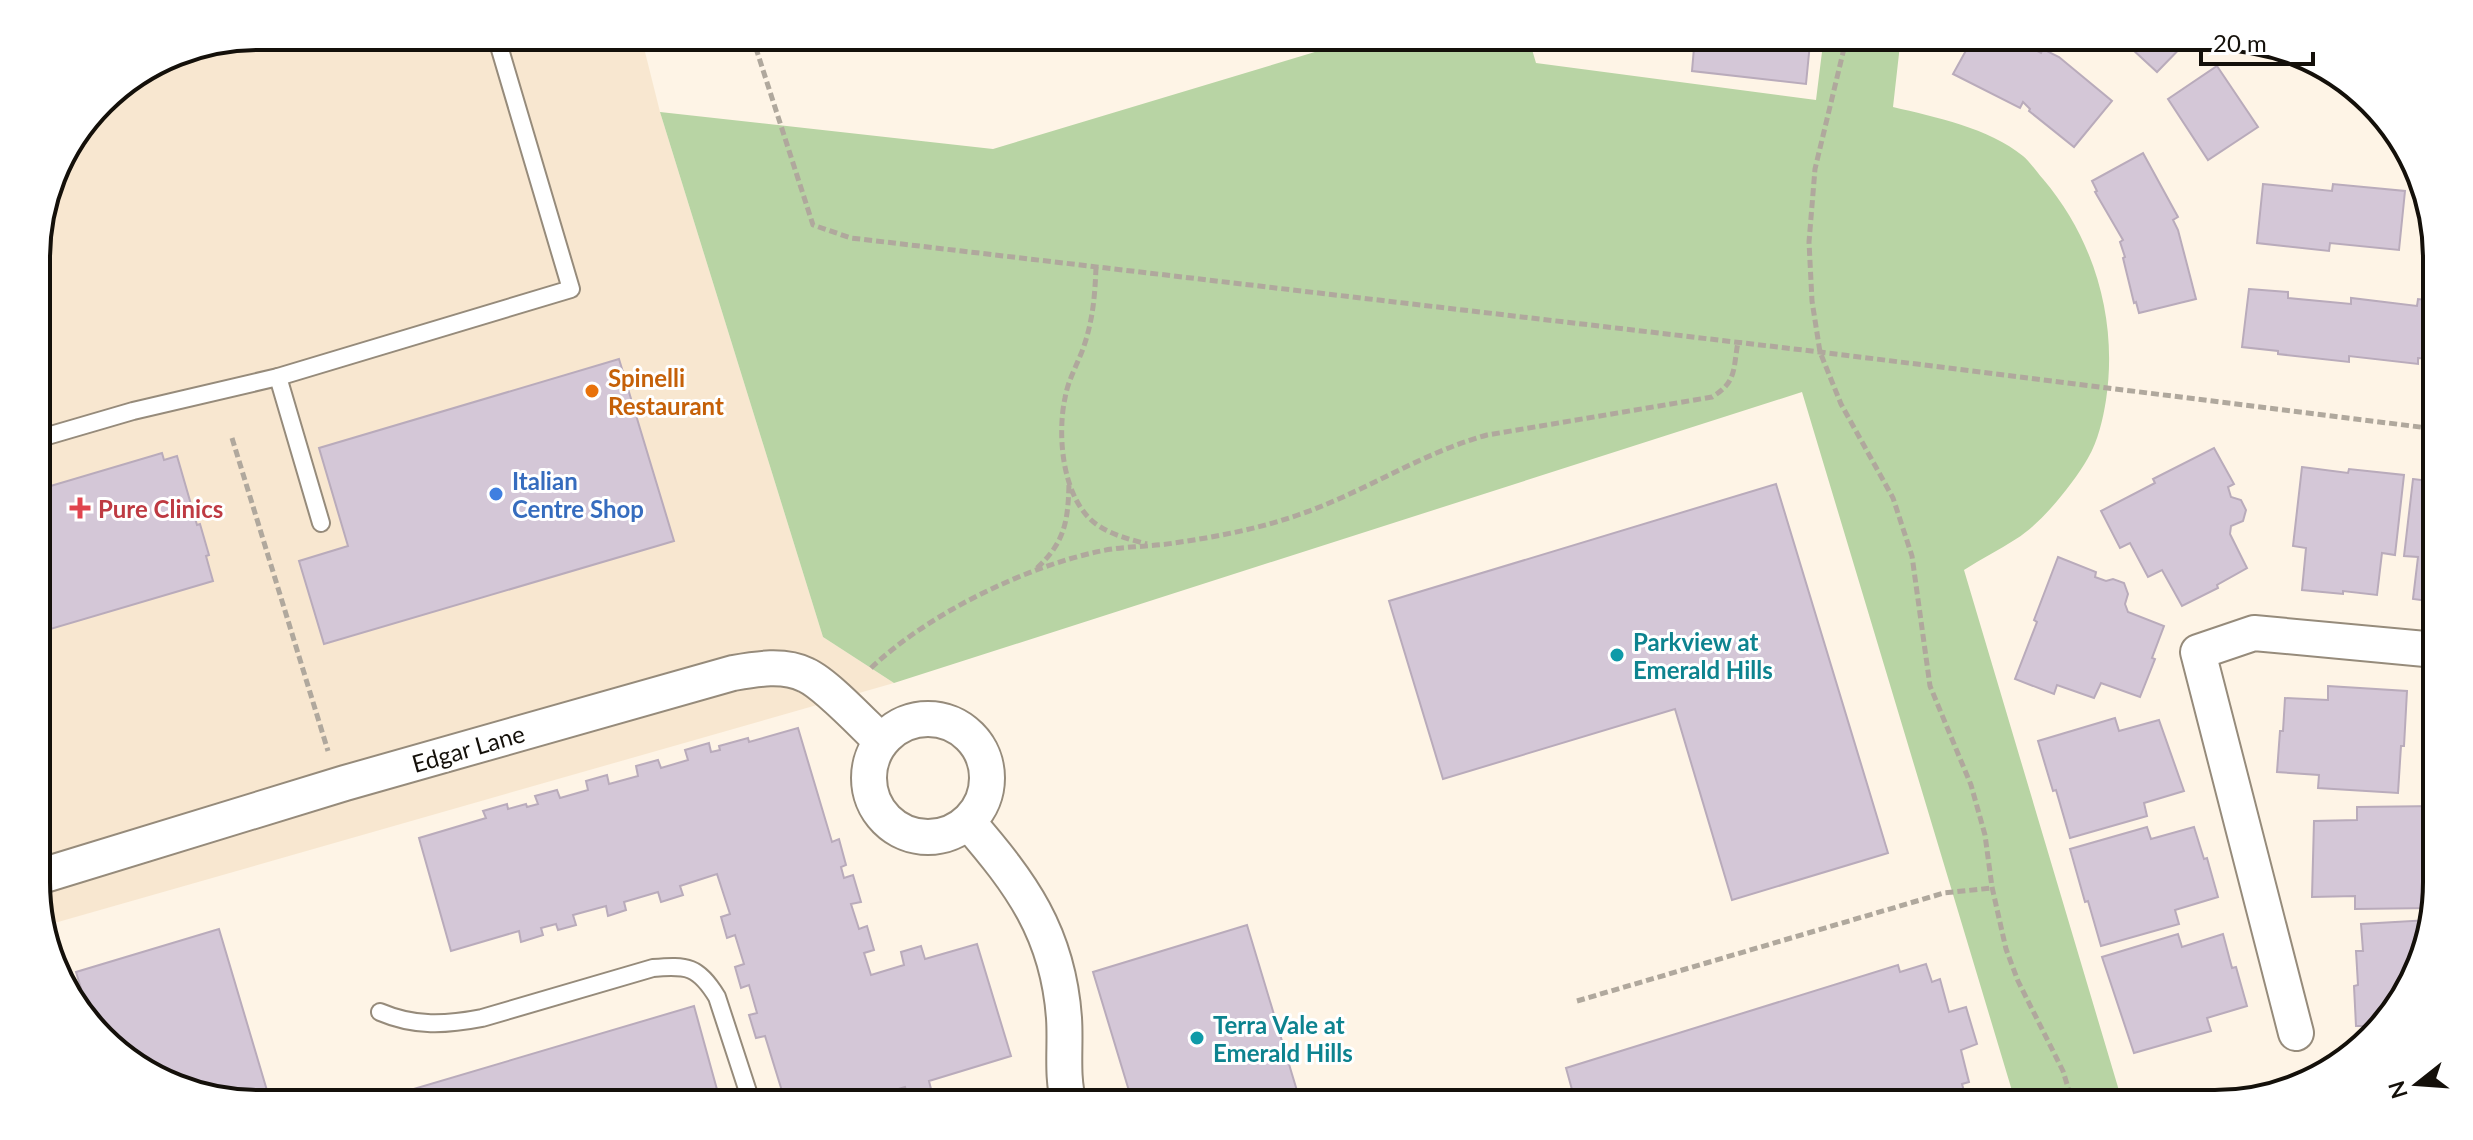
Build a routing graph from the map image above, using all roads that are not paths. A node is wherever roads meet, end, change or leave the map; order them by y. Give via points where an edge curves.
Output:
1 (500, 50) edge
2 (278, 377) junction
3 (50, 435) edge
4 (321, 523) dead end
5 (2423, 649) edge
6 (881, 741) junction
7 (968, 822) junction
8 (50, 873) edge
9 (380, 1012) dead end
10 (2296, 1033) dead end
11 (747, 1090) edge
12 (1059, 1090) edge

1 - 2 lane via 571,289
2 - 3 lane
2 - 4 lane
5 - 10 street via 2254,633 2198,652
6 - 7 street via 868,777 871,797 887,821 913,836 933,838
6 - 7 street via 913,720 933,718 968,734 986,768 986,788
6 - 8 street, Edgar Lane via 808,675 786,669 745,671 345,783
7 - 12 street via 1016,880 1047,936 1064,1018
9 - 11 lane via 401,1021 454,1023 653,968 680,966 696,972 717,997

